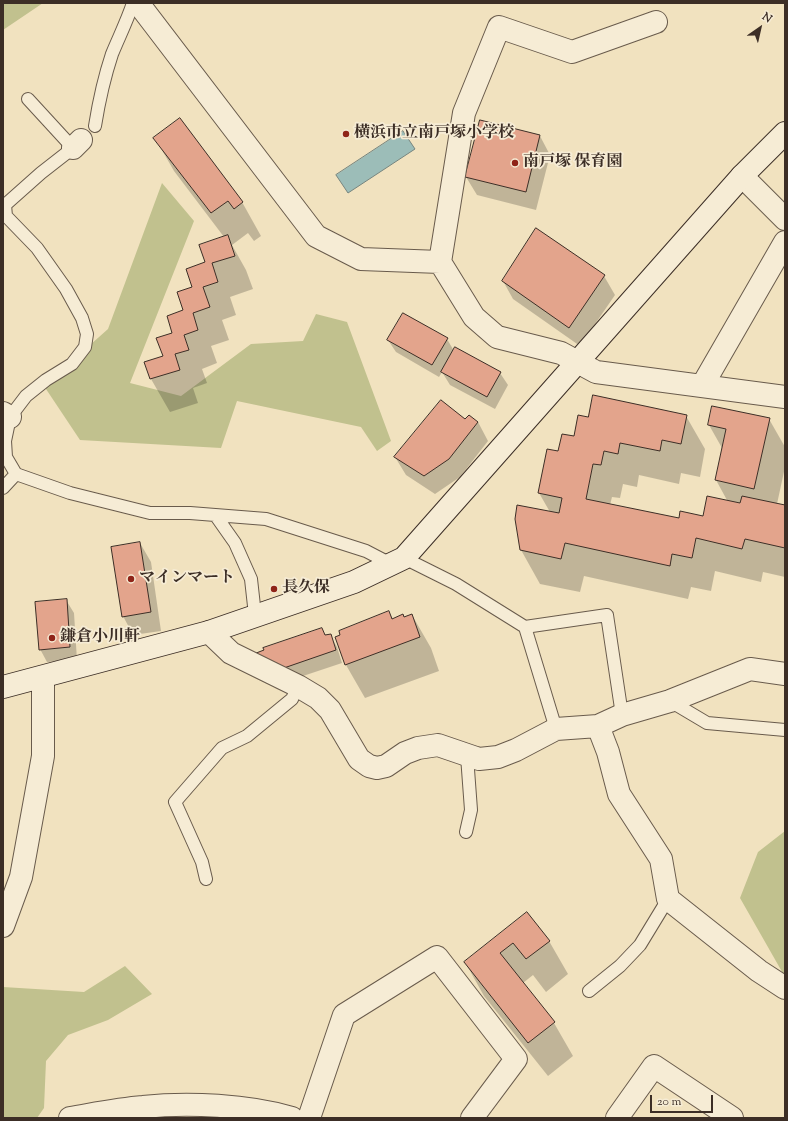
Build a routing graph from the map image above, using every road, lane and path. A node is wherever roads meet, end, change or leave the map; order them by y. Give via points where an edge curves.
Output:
1 (132, 3) edge
2 (138, 3) edge
3 (656, 22) dead end
4 (28, 99) dead end
5 (785, 133) edge
6 (83, 138) junction
7 (742, 176) junction
8 (785, 219) edge
9 (785, 242) edge
10 (440, 262) junction
11 (577, 363) junction
12 (702, 386) junction
13 (785, 397) edge
14 (6, 415) edge
15 (16, 474) junction
16 (3, 488) edge
17 (216, 516) junction
18 (398, 561) junction
19 (255, 615) junction
20 (525, 627) junction
21 (209, 632) junction
22 (785, 674) edge
23 (43, 676) junction
24 (298, 686) junction
25 (3, 687) edge
26 (670, 701) junction
27 (622, 715) junction
28 (598, 726) junction
29 (556, 729) junction
30 (785, 730) edge
31 (467, 756) junction
32 (466, 832) dead end
33 (206, 879) dead end
34 (668, 899) junction
35 (3, 926) edge
36 (785, 988) edge
37 (589, 991) dead end
38 (70, 1118) edge
39 (292, 1118) edge
40 (309, 1118) edge
41 (472, 1118) edge
42 (617, 1118) edge
43 (732, 1118) edge

1 - 6 lane
2 - 10 street via 316,236 361,259
3 - 10 street via 572,52 499,27 464,113
4 - 6 lane
5 - 7 street
6 - 14 lane via 5,205 6,216 37,248 66,290 87,334 85,347 72,364 46,380
7 - 8 street
7 - 11 street
9 - 12 street
10 - 11 street via 474,317 497,337 561,353
11 - 12 street via 596,372
11 - 18 street
12 - 13 street
14 - 15 lane via 6,457
15 - 16 lane
15 - 17 lane via 70,494 150,513
17 - 18 lane via 266,519
17 - 19 lane via 235,543 251,579
18 - 19 street via 354,582
18 - 20 lane via 456,584
19 - 21 street
20 - 27 lane via 607,615
20 - 29 lane
21 - 23 street
21 - 24 street via 231,653
22 - 26 street via 750,669
23 - 25 street
23 - 35 street via 42,756 21,877
24 - 31 street via 318,698 330,710 359,759 369,766 386,766 405,753 438,745
24 - 33 lane via 292,699 247,736 222,748 175,802 202,862
26 - 27 street
26 - 30 lane via 707,723
27 - 28 street
28 - 29 street
28 - 34 street via 619,794 661,859
29 - 31 street via 498,757 479,759
31 - 32 lane via 471,810
34 - 36 street via 759,971
34 - 37 lane via 640,945 620,966
38 - 39 street via 143,1107 208,1105
40 - 41 street via 344,1015 437,957 516,1059
42 - 43 street via 654,1066

